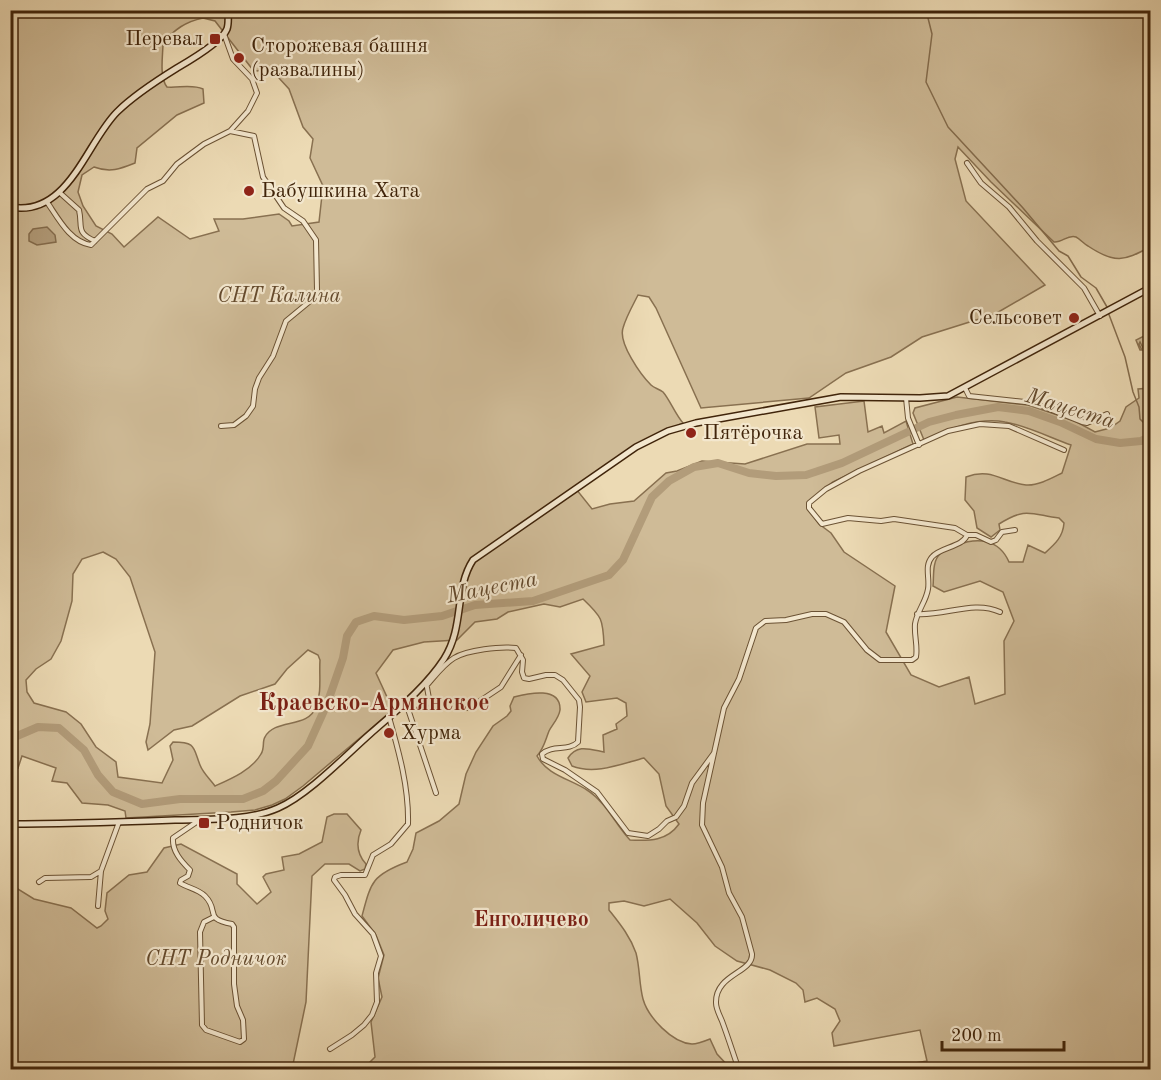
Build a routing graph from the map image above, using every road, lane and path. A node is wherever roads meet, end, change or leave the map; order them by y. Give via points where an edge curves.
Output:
1 (228, 10) edge
2 (224, 34) junction
3 (237, 125) junction
4 (230, 131) junction
5 (240, 131) junction
6 (967, 163) dead end
7 (59, 192) junction
8 (48, 202) junction
9 (10, 207) edge
10 (96, 242) junction
11 (1150, 288) edge
12 (1102, 316) junction
13 (965, 388) junction
14 (906, 398) junction
15 (1107, 414) dead end
16 (221, 426) dead end
17 (919, 445) junction
18 (1064, 450) dead end
19 (1015, 530) dead end
20 (967, 535) junction
21 (1000, 612) dead end
22 (917, 614) junction
23 (521, 655) junction
24 (426, 683) junction
25 (406, 702) junction
26 (389, 717) junction
27 (715, 752) junction
28 (436, 793) dead end
29 (199, 820) junction
30 (119, 822) junction
31 (10, 824) edge
32 (101, 870) junction
33 (39, 882) dead end
34 (98, 906) dead end
35 (213, 917) junction
36 (330, 1050) dead end
37 (739, 1070) edge

1 - 2 street
2 - 3 street via 233,59 252,79 257,93
2 - 7 street via 118,111
3 - 4 street
3 - 5 street
4 - 5 street
4 - 10 street via 177,164
5 - 16 street via 254,136 263,177 284,208 303,221 316,240 317,290 286,321 246,416 234,425
6 - 12 street via 981,183 1009,207 1084,288
7 - 8 street
7 - 10 street via 79,210 80,230
8 - 9 street via 28,208
8 - 10 street via 74,237 88,245
11 - 12 street
12 - 13 street
13 - 14 street via 948,396
13 - 15 street via 974,398 1034,403 1087,423
14 - 17 street via 908,418
14 - 24 street via 841,397 696,423 668,430 636,447 478,556 463,585 453,645
17 - 18 street via 948,431 996,423
17 - 20 street via 826,489 809,502 809,508 822,524 848,518 894,519 955,528
19 - 20 street via 1002,532 992,542
20 - 22 street via 932,557 927,567 928,592
21 - 22 street via 978,607
22 - 27 street via 918,648 916,657 909,660 880,660 844,622 826,614 758,624 739,679 724,708
23 - 24 street via 516,648 509,647 465,654 453,658
23 - 24 street via 501,687 467,708 430,704
23 - 27 street via 524,678 561,677 579,699 578,742 545,750 543,759 597,792 628,834 648,836 676,817 692,783
24 - 25 street
25 - 26 street
25 - 28 street
26 - 29 street via 286,804 261,813
26 - 36 street via 400,756 408,824 391,844 374,855 363,877 341,875 334,879 380,949 377,1002 364,1025
27 - 37 street via 702,825 742,917 752,954 749,965 726,978 716,1004
29 - 30 street
29 - 35 street via 173,838 173,843 190,870 180,883 206,897
30 - 31 street
30 - 32 street
32 - 33 street via 91,878 45,878
32 - 34 street
35 - 35 street via 204,922 200,932 202,1025 240,1042 244,1039 243,1020 234,984 233,926

